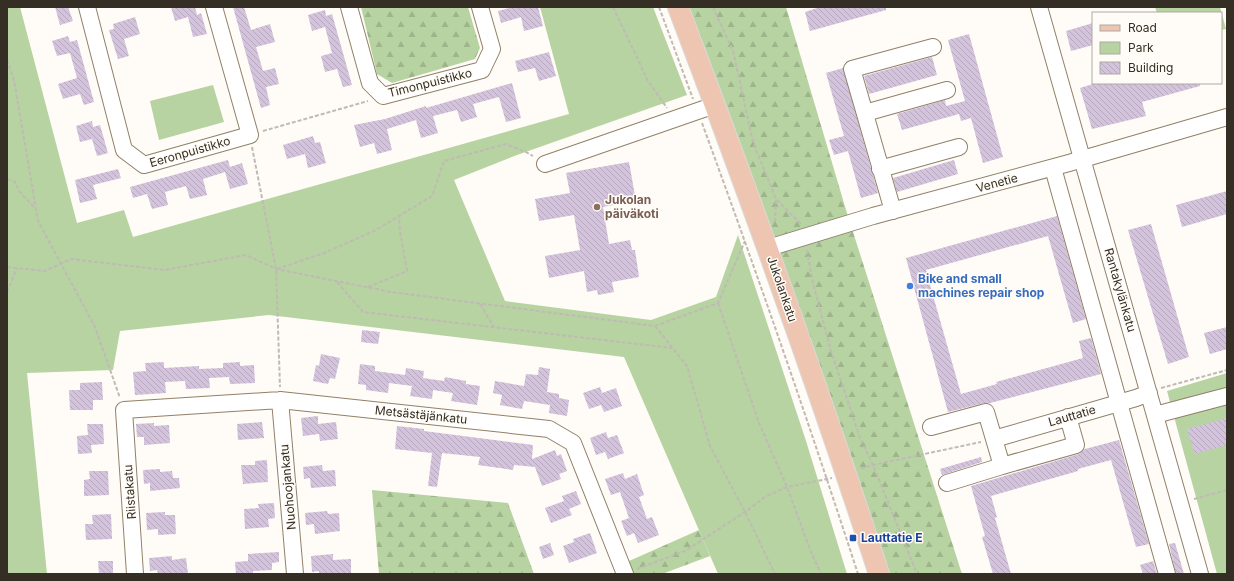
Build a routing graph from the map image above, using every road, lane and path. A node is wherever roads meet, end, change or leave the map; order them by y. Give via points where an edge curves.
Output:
1 (87, 7) edge
2 (214, 7) edge
3 (349, 7) edge
4 (480, 7) edge
5 (613, 7) edge
6 (678, 7) edge
7 (713, 7) edge
8 (1039, 7) edge
9 (932, 47) dead end
10 (7, 60) edge
11 (378, 90) junction
12 (947, 90) dead end
13 (715, 105) junction
14 (865, 113) junction
15 (1227, 116) edge
16 (674, 119) junction
17 (250, 135) junction
18 (959, 147) dead end
19 (526, 152) dead end
20 (1082, 159) junction
21 (545, 164) dead end
22 (1053, 168) junction
23 (880, 169) junction
24 (7, 178) edge
25 (776, 199) junction
26 (35, 208) junction
27 (893, 211) junction
28 (399, 216) junction
29 (774, 226) dead end
30 (805, 237) junction
31 (768, 248) junction
32 (60, 264) junction
33 (7, 267) edge
34 (17, 268) junction
35 (276, 269) junction
36 (336, 281) junction
37 (366, 287) junction
38 (7, 292) edge
39 (718, 303) junction
40 (480, 304) junction
41 (655, 326) junction
42 (494, 327) junction
43 (672, 348) junction
44 (1227, 370) edge
45 (1148, 393) junction
46 (1227, 396) edge
47 (280, 400) junction
48 (1119, 403) junction
49 (124, 410) junction
50 (1155, 415) junction
51 (1068, 417) junction
52 (931, 427) dead end
53 (994, 439) junction
54 (873, 465) junction
55 (1002, 466) junction
56 (847, 474) junction
57 (827, 480) junction
58 (947, 483) dead end
59 (787, 487) junction
60 (1227, 490) edge
61 (1193, 499) dead end
62 (745, 512) junction
63 (135, 574) edge
64 (295, 574) edge
65 (625, 574) edge
66 (775, 574) edge
67 (821, 574) edge
68 (858, 574) edge
69 (879, 574) edge
70 (917, 574) edge
71 (1166, 574) edge
72 (1200, 574) edge

1 - 17 street, Eeronpuistikko via 124,150 144,164
2 - 17 street
3 - 11 street, Timonpuistikko via 370,83
4 - 11 street, Timonpuistikko via 492,49 482,70 383,96
5 - 16 path via 648,81
6 - 13 main road, Jukolankatu
7 - 25 path via 732,51 753,142
8 - 20 street, Rantakylänkatu
9 - 14 street via 852,69
10 - 26 path via 14,80
11 - 17 path via 372,100
12 - 14 street
13 - 16 street
13 - 31 main road, Jukolankatu
14 - 23 street
15 - 20 street, Venetie
16 - 21 street
17 - 35 path
18 - 23 street
19 - 28 path via 506,144 444,161 432,196
20 - 22 street, Venetie
20 - 45 street, Rantakylänkatu
22 - 27 street, Venetie
22 - 48 street
23 - 27 street
24 - 26 path via 15,182
25 - 29 path
25 - 30 path via 802,225
26 - 32 path via 38,221
27 - 30 street, Venetie
28 - 35 path via 353,241
28 - 37 path via 407,271
30 - 31 street, Venetie
30 - 54 path via 813,283 830,348 860,438
31 - 56 main road, Jukolankatu
32 - 34 path via 45,271
32 - 35 path via 71,259 165,270 246,255
32 - 49 path via 95,327
33 - 34 path
34 - 38 path
35 - 36 path
35 - 47 path
36 - 37 path
36 - 42 path via 363,312
37 - 40 path
39 - 41 path
39 - 57 path via 745,241
39 - 59 path via 759,423
40 - 41 path
40 - 42 path
41 - 43 path
42 - 43 path
43 - 62 path via 687,366 710,446
44 - 45 path
45 - 48 street, Lauttatie
45 - 50 street, Rantakylänkatu
46 - 50 street
47 - 49 street, Metsästäjänkatu
47 - 64 street, Nuohoojankatu
47 - 65 street, Metsästäjänkatu via 549,429 573,443
48 - 51 street, Lauttatie
48 - 71 street
49 - 63 street, Riistakatu
50 - 72 street, Rantakylänkatu
51 - 53 street, Lauttatie
51 - 55 street via 1076,445
52 - 53 street via 986,412
53 - 54 path
53 - 55 street
54 - 56 path
54 - 70 path
55 - 58 street
56 - 57 path
56 - 69 main road, Jukolankatu
57 - 59 path
57 - 68 path
59 - 62 path via 765,497
59 - 67 path
60 - 61 path
62 - 65 path via 685,551
62 - 66 path

